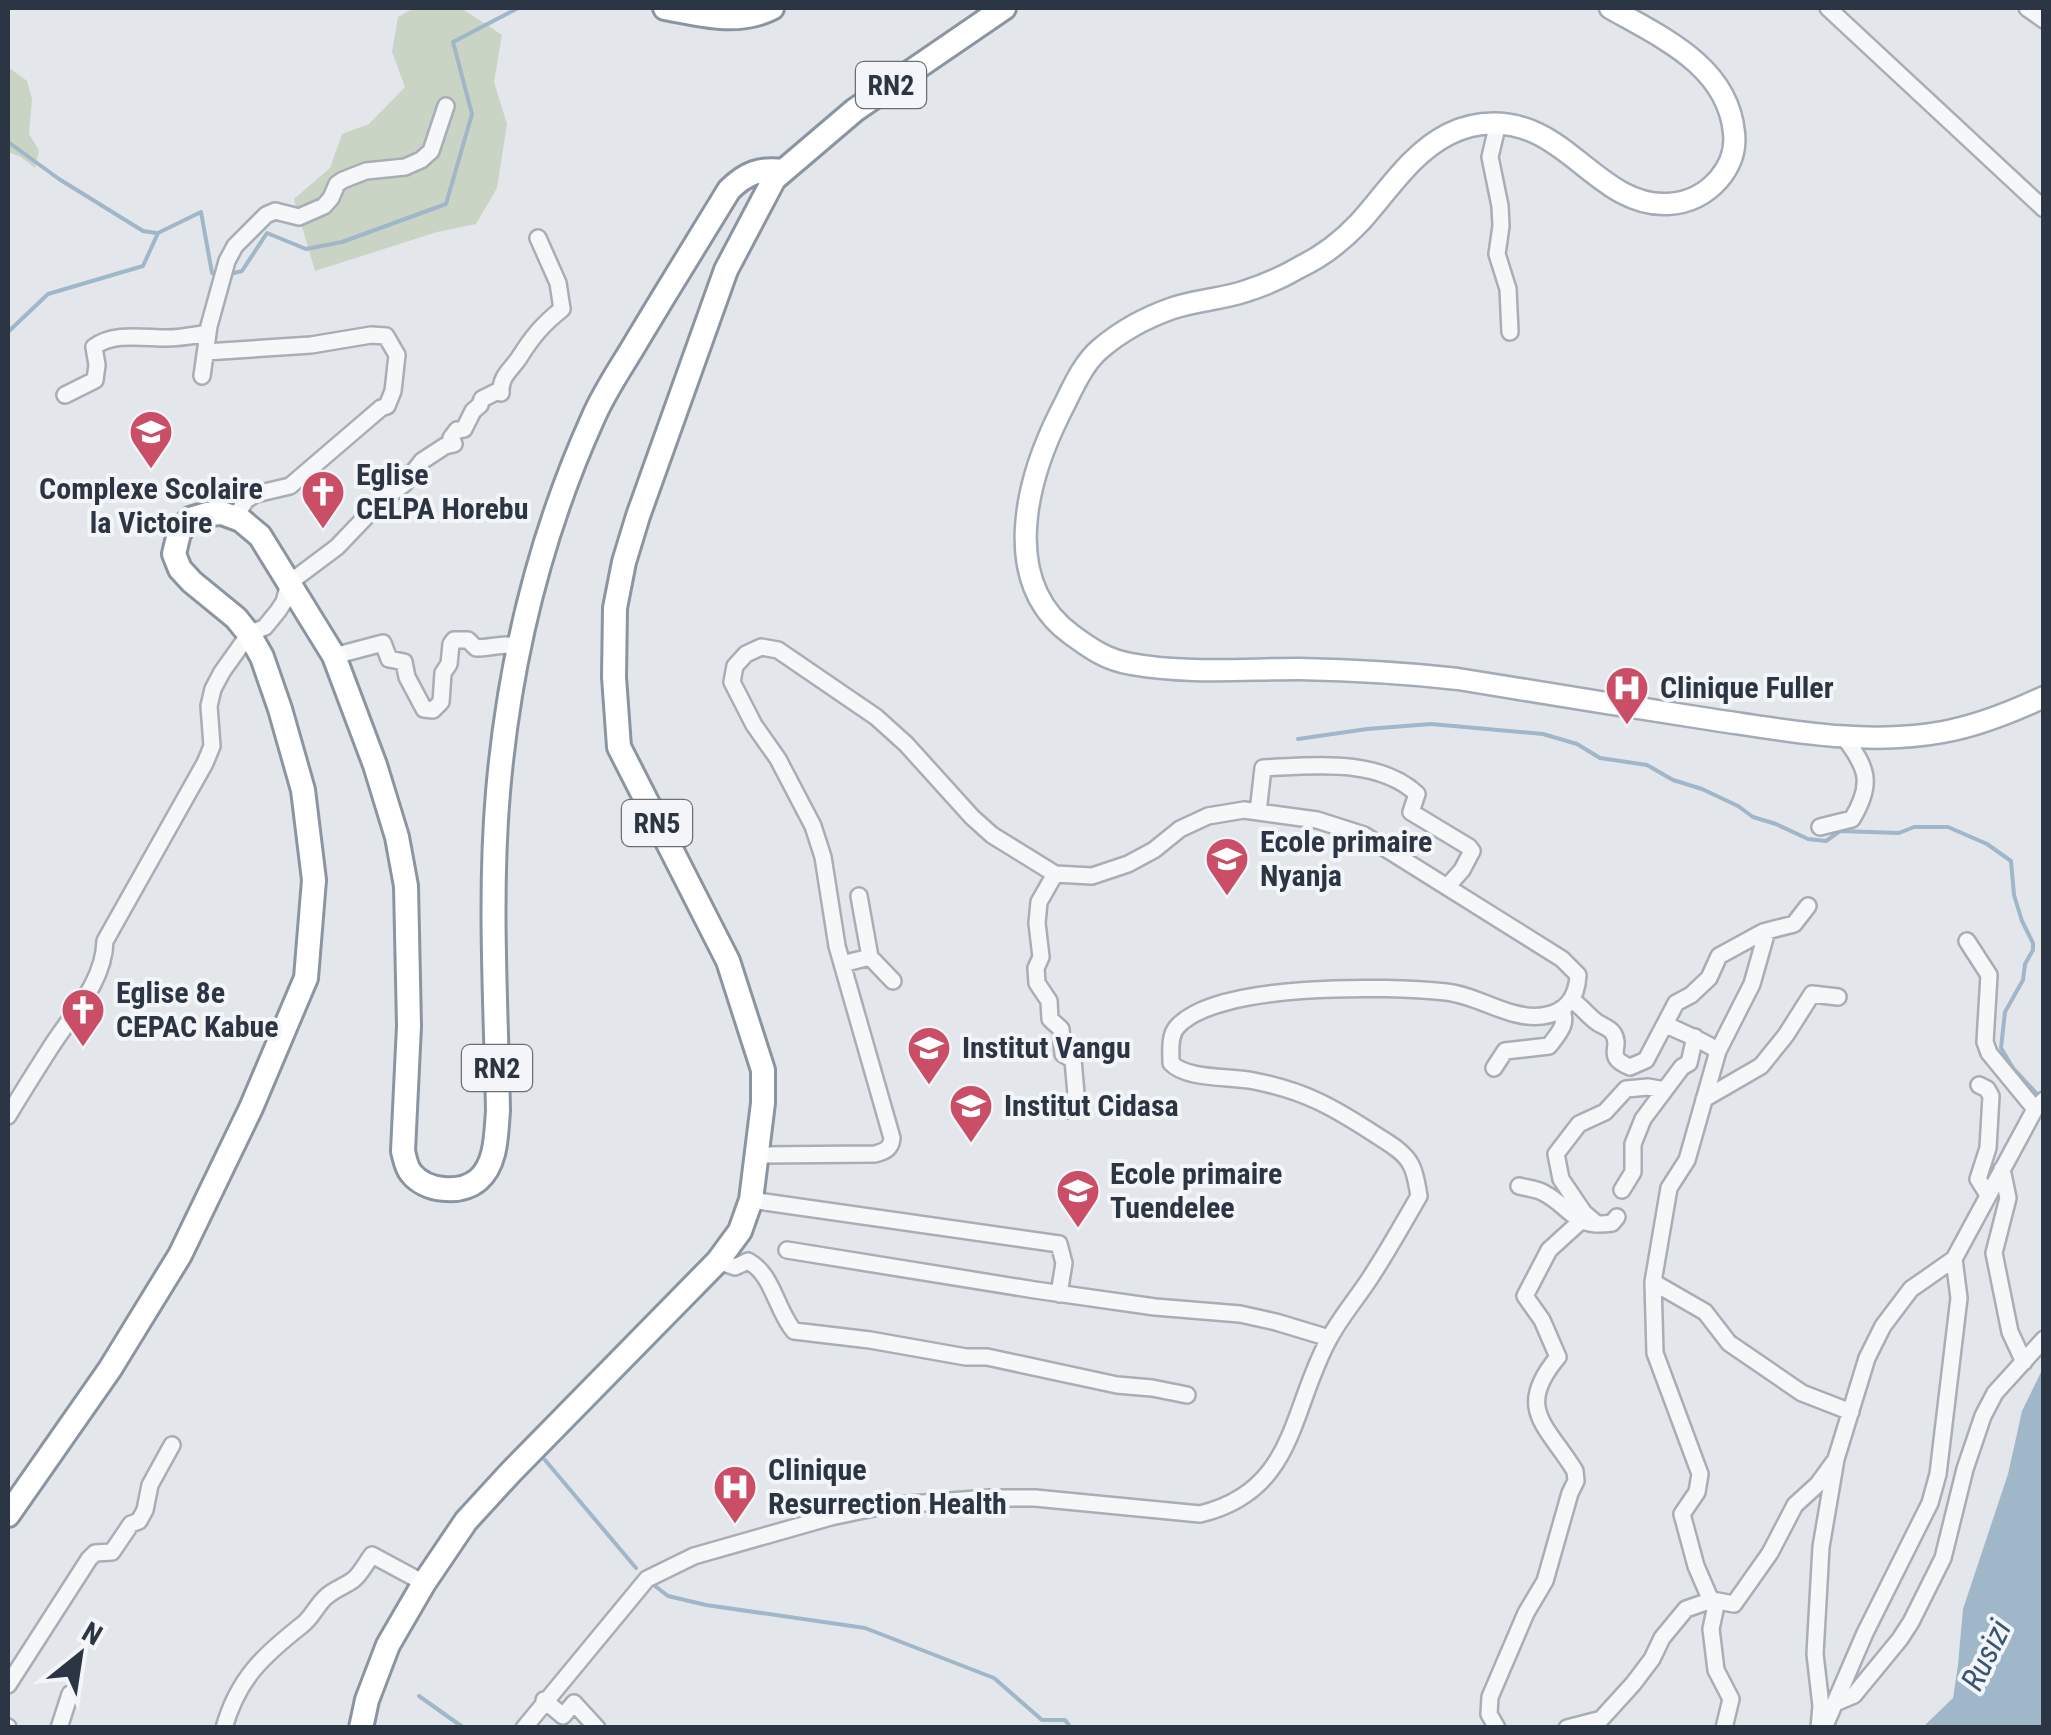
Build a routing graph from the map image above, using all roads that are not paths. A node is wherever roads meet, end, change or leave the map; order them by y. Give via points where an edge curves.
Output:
1 (665, 8) edge
2 (772, 8) edge
3 (1004, 8) edge
4 (1610, 8) edge
5 (1828, 8) edge
6 (2026, 8) edge
7 (2044, 20) edge
8 (446, 106) dead end
9 (1498, 123) junction
10 (784, 171) junction
11 (2044, 208) edge
12 (538, 238) dead end
13 (208, 332) junction
14 (1510, 332) dead end
15 (206, 352) junction
16 (202, 376) dead end
17 (66, 395) dead end
18 (235, 518) junction
19 (289, 583) junction
20 (249, 634) junction
21 (520, 647) junction
22 (334, 656) junction
23 (2044, 697) edge
24 (1843, 736) junction
25 (1258, 812) junction
26 (1820, 828) dead end
27 (1055, 874) junction
28 (1447, 888) junction
29 (859, 896) dead end
30 (1808, 906) dead end
31 (1767, 931) junction
32 (1967, 941) dead end
33 (870, 957) junction
34 (842, 964) junction
35 (893, 982) dead end
36 (1838, 997) dead end
37 (1567, 1004) junction
38 (1665, 1024) junction
39 (1694, 1036) junction
40 (1718, 1051) junction
41 (1494, 1068) dead end
42 (1978, 1085) dead end
43 (1665, 1090) junction
44 (1704, 1099) junction
45 (2040, 1104) edge
46 (1067, 1110) dead end
47 (8, 1116) edge
48 (758, 1155) junction
49 (2002, 1168) junction
50 (1520, 1186) dead end
51 (1622, 1190) dead end
52 (1988, 1195) junction
53 (750, 1200) junction
54 (1617, 1217) dead end
55 (1590, 1222) junction
56 (787, 1250) dead end
57 (1954, 1259) junction
58 (718, 1261) junction
59 (1654, 1282) junction
60 (1058, 1294) junction
61 (1330, 1338) junction
62 (2044, 1339) edge
63 (2024, 1362) junction
64 (1186, 1395) dead end
65 (1851, 1412) junction
66 (172, 1446) dead end
67 (1836, 1458) junction
68 (8, 1515) edge
69 (424, 1583) junction
70 (1712, 1600) junction
71 (8, 1685) edge
72 (70, 1694) dead end
73 (544, 1700) junction
74 (1834, 1703) junction
75 (1595, 1724) edge
76 (59, 1728) edge
77 (224, 1728) edge
78 (361, 1728) edge
79 (524, 1728) edge
80 (598, 1728) edge
81 (1497, 1728) edge
82 (1567, 1728) edge
83 (1724, 1728) edge
84 (1822, 1728) edge

1 - 2 highway via 722,18
3 - 10 highway, RN2 via 855,110
4 - 9 main road via 1678,47 1720,89 1735,142 1718,180 1697,198 1644,202 1535,132
5 - 11 street
6 - 7 street
8 - 13 street via 421,160 343,180 324,206 299,217 266,215 227,261
9 - 14 street via 1490,156
9 - 24 main road via 1471,125 1429,145 1358,224 1300,268 1244,292 1141,321 1096,352 1036,472 1025,534 1027,569 1042,605 1096,653 1139,666 1411,674
10 - 21 highway, RN2 via 754,171 730,190 606,393 552,521
10 - 48 highway, RN5 via 774,178 726,270 638,516 615,608 619,747 728,962 763,1070
12 - 19 street via 558,282 562,310 530,339 506,372 501,392 482,399 451,438 454,444 422,462 338,547
13 - 15 street
13 - 17 street via 97,344 95,380
15 - 16 street
15 - 18 street via 371,334 386,336 397,355 387,406 290,486 246,500
18 - 19 highway, RN2 via 260,536
18 - 20 highway via 222,513 190,519 174,554 180,569
19 - 20 street via 278,611
19 - 22 highway, RN2
20 - 47 street via 213,689 206,763 106,941 96,983
20 - 68 highway via 280,708 303,790 314,880 306,978 180,1256
21 - 22 street via 476,648 454,640 441,702 433,710 424,709 404,662 390,660 383,643
21 - 22 highway, RN2 via 498,796 496,1144 478,1180 460,1189 421,1183 408,1170 406,886 375,764
23 - 24 main road via 1943,732
24 - 26 street via 1864,767 1864,792 1852,818
25 - 27 street via 1208,816 1128,864 1092,876
25 - 28 street via 1352,830
25 - 28 street via 1262,768 1355,768 1401,782 1416,794 1410,812 1472,852
27 - 34 street via 972,817 876,717 778,650 761,647 734,666 732,682 813,826
27 - 46 street via 1039,902 1036,968 1064,1054 1073,1060 1076,1094
28 - 37 street via 1562,958 1578,975
29 - 33 street
30 - 31 street via 1794,924
31 - 38 street via 1719,956 1709,978 1676,1003
31 - 40 street via 1752,984
32 - 45 street via 1989,975 1989,1053
33 - 34 street
33 - 35 street
34 - 48 street via 891,1145 875,1154
36 - 44 street via 1812,994 1760,1066
37 - 38 street via 1611,1031 1618,1062 1630,1066 1646,1060
37 - 41 street via 1564,1028 1549,1046 1505,1051
37 - 61 street via 1545,1016 1524,1016 1450,992 1286,990 1223,1003 1175,1029 1171,1063 1178,1070 1302,1094 1336,1109 1411,1163 1419,1196
38 - 39 street
39 - 40 street
39 - 43 street via 1689,1063
40 - 44 street
42 - 52 street via 1991,1096 1988,1148 1978,1179
43 - 51 street via 1642,1119 1633,1172
43 - 55 street via 1626,1089 1605,1112 1578,1124 1556,1154 1561,1179
44 - 59 street via 1687,1160 1670,1188
45 - 49 street
48 - 53 highway, RN5
49 - 52 street
49 - 63 street via 2008,1198 1994,1254 2010,1332
50 - 55 street via 1543,1192
52 - 57 street
53 - 58 highway, RN5 via 740,1231
53 - 60 street via 1059,1244 1064,1264
54 - 55 street
55 - 81 street via 1548,1250 1524,1296 1558,1357 1535,1396 1540,1419 1576,1481 1544,1581 1490,1697
56 - 60 street
57 - 65 street via 1899,1302 1867,1358
57 - 74 street via 1960,1298 1938,1474
58 - 64 street via 756,1266 794,1331 987,1357
58 - 69 highway, RN5 via 510,1472
59 - 65 street via 1705,1312 1729,1343 1802,1392
59 - 70 street via 1655,1353 1700,1474 1682,1514
60 - 61 street via 1240,1314
61 - 73 street via 1274,1468 1220,1509 1200,1514 1035,1498 972,1499 884,1506 760,1536 648,1579
62 - 63 street
63 - 74 street via 1983,1416 1943,1558 1911,1622 1854,1695
65 - 67 street
66 - 71 street via 139,1521 112,1552 89,1559
67 - 70 street via 1795,1505 1734,1604
67 - 84 street via 1814,1654
69 - 77 street via 372,1555 355,1578 262,1657 232,1702
69 - 78 highway, RN5 via 388,1644
70 - 75 street via 1686,1609
70 - 83 street via 1716,1670 1731,1699
72 - 76 street
73 - 79 street
73 - 80 street via 562,1716 574,1703
74 - 84 street
75 - 82 street

